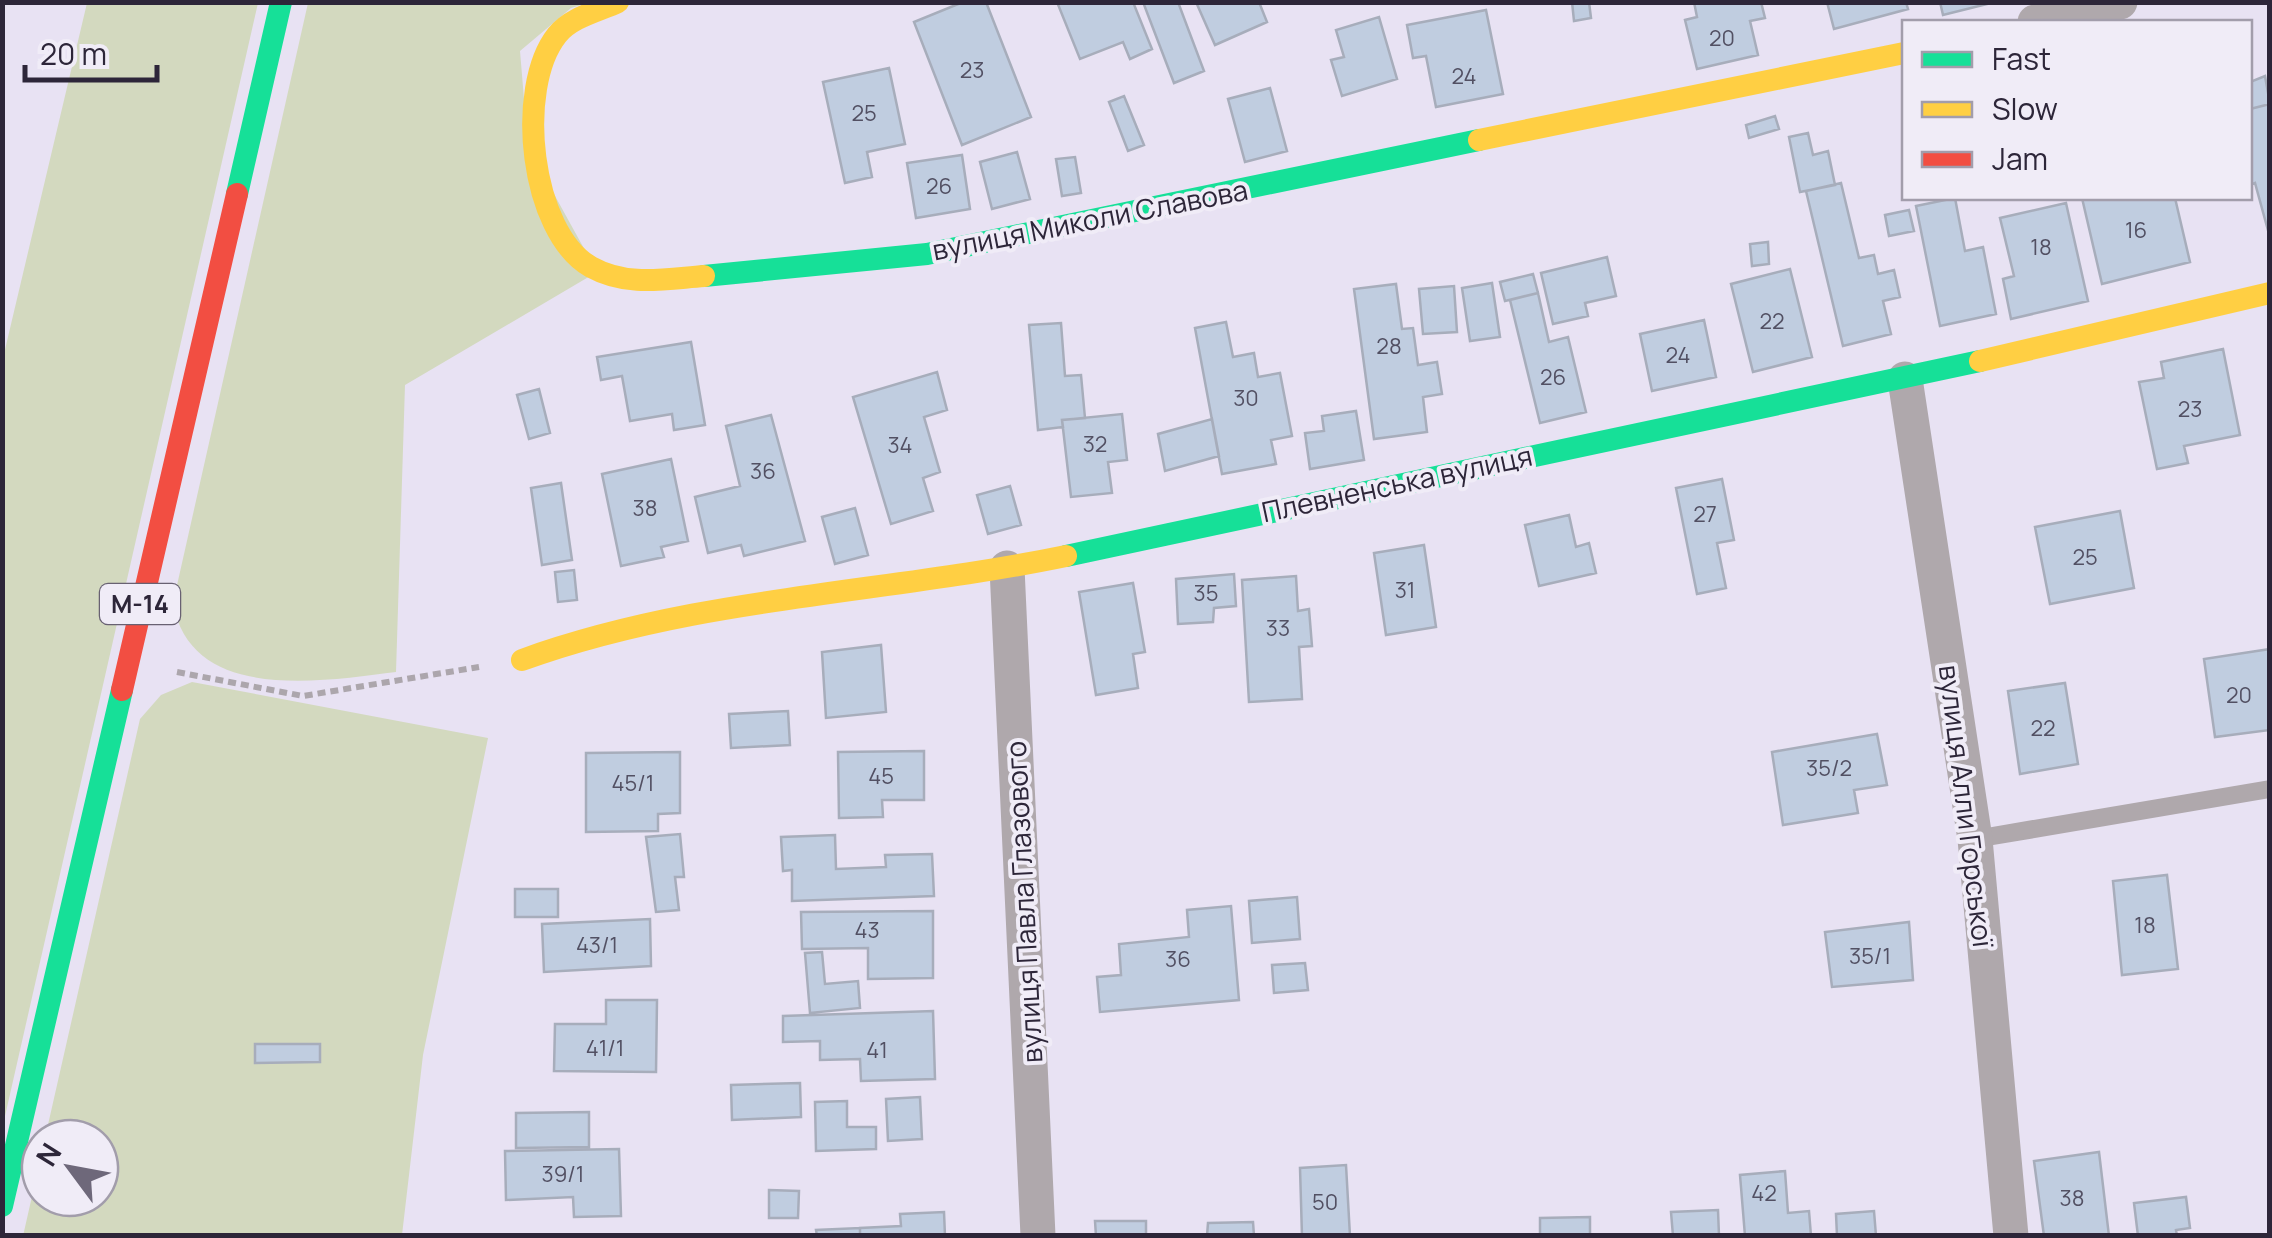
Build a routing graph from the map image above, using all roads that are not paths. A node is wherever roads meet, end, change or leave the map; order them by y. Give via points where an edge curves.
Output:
1 (280, 2) edge
2 (618, 2) edge
3 (2120, 2) edge
4 (2044, 20) edge
5 (1902, 53) edge
6 (2270, 293) edge
7 (1905, 378) junction
8 (1007, 568) junction
9 (522, 660) road end
10 (2270, 789) edge
11 (1975, 838) junction
12 (2, 1206) edge
13 (1038, 1236) edge
14 (2011, 1236) edge

1 - 12 main road, М-14
2 - 5 main road, вулиця Миколи Славова via 560,32 536,76 534,102 544,196 558,234 598,272 634,282 927,254
3 - 4 street
6 - 7 main road, Плевненська вулиця
7 - 8 main road, Плевненська вулиця
7 - 11 street, вулиця Алли Горської
8 - 9 main road, Плевненська вулиця via 656,624
8 - 13 street, вулиця Павла Глазового
10 - 11 lane
11 - 14 street, вулиця Алли Горської

